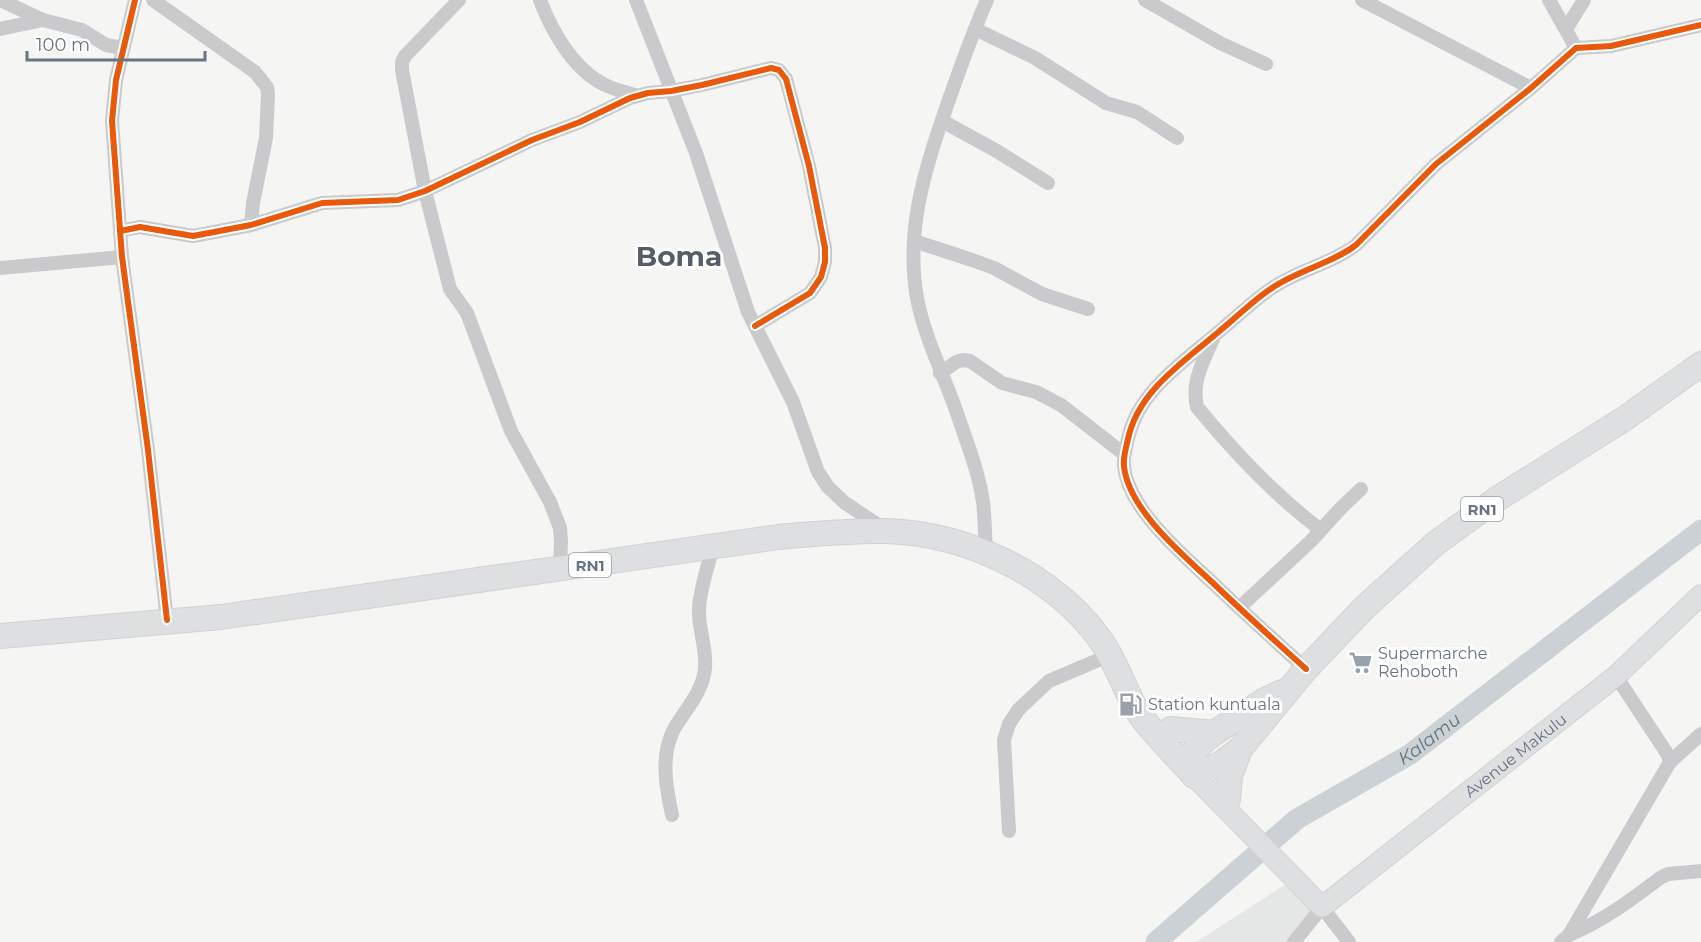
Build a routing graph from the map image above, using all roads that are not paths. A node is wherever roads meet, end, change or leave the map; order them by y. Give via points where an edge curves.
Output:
1 (0, 0) edge
2 (135, 0) edge
3 (153, 0) edge
4 (459, 0) edge
5 (540, 0) edge
6 (636, 0) edge
7 (987, 0) edge
8 (1145, 0) edge
9 (1362, 0) edge
10 (1549, 0) edge
11 (1584, 0) edge
12 (43, 20) junction
13 (1701, 25) edge
14 (0, 29) edge
15 (1566, 29) junction
16 (975, 30) junction
17 (123, 48) junction
18 (1576, 48) junction
19 (1266, 64) dead end
20 (1531, 88) junction
21 (671, 91) junction
22 (637, 96) junction
23 (942, 121) junction
24 (1177, 138) dead end
25 (1048, 183) dead end
26 (425, 191) junction
27 (251, 225) junction
28 (120, 231) junction
29 (914, 241) junction
30 (122, 257) junction
31 (0, 268) edge
32 (1088, 309) dead end
33 (755, 326) junction
34 (1215, 336) junction
35 (1701, 364) edge
36 (940, 373) junction
37 (1124, 454) junction
38 (1361, 489) dead end
39 (845, 503) junction
40 (1320, 530) junction
41 (888, 531) junction
42 (841, 532) junction
43 (713, 546) junction
44 (986, 552) junction
45 (560, 570) junction
46 (1701, 595) edge
47 (1239, 608) junction
48 (166, 620) junction
49 (0, 636) edge
50 (1110, 656) junction
51 (1306, 669) junction
52 (1616, 676) junction
53 (1124, 682) junction
54 (1290, 688) junction
55 (1171, 729) junction
56 (1214, 733) junction
57 (1701, 734) edge
58 (1240, 749) junction
59 (1670, 762) junction
60 (1195, 765) junction
61 (672, 814) dead end
62 (1236, 815) junction
63 (1010, 831) dead end
64 (1701, 871) edge
65 (1322, 907) junction
66 (1565, 939) edge
67 (1294, 942) edge
68 (1349, 942) edge

1 - 12 street
2 - 17 street
3 - 27 street via 255,72 267,87 266,138
4 - 26 street via 402,63
5 - 22 street via 575,62 605,85
6 - 21 street
7 - 16 street
8 - 19 street
9 - 20 street
10 - 15 street
11 - 15 street
12 - 14 street
12 - 17 street via 82,30 106,45
13 - 18 street via 1611,45
15 - 18 street
16 - 23 street
16 - 24 street via 1035,58 1106,102 1137,112
17 - 28 street via 112,121
18 - 20 street
20 - 34 street via 1436,164 1356,245 1343,255 1285,279
21 - 22 street
21 - 33 street
21 - 33 street via 771,68 779,70 786,79 809,166 825,262 810,293
22 - 26 street
23 - 25 street
23 - 29 street via 925,173 915,216
26 - 27 street via 398,200 322,204
26 - 45 street via 450,289 467,313 511,431 560,528
27 - 28 street via 193,236 140,227
28 - 30 street
29 - 32 street via 983,264 1042,294
29 - 36 street via 917,300
30 - 31 street
30 - 48 street
33 - 39 street via 793,402 818,472
34 - 37 street via 1146,399 1134,416
34 - 40 street via 1195,381 1197,407 1266,483
35 - 51 highway, RN1 via 1436,543 1365,607
36 - 37 street via 956,362 970,361 1002,383 1036,392 1061,405
36 - 44 street via 959,417 978,480
37 - 47 street via 1126,478 1150,519
38 - 40 street
39 - 41 street
39 - 42 street
40 - 47 street
41 - 42 highway, RN1
41 - 44 highway, RN1 via 927,536
42 - 43 highway, RN1
43 - 45 highway, RN1
43 - 61 street via 699,611 705,670 691,704 674,730 667,754 665,783
44 - 50 highway, RN1 via 1027,573 1076,611
45 - 48 highway, RN1 via 239,615
46 - 52 main road, Avenue Makulu
47 - 51 street
48 - 49 highway, RN1
50 - 53 highway, RN1
50 - 63 street via 1049,681 1009,724 1004,740
51 - 54 highway, RN1
52 - 59 street
52 - 65 main road, Avenue Makulu
53 - 55 highway, RN1
53 - 60 highway, RN1 via 1136,708
54 - 56 highway, RN1
54 - 58 highway, RN1
55 - 56 highway
55 - 60 highway, RN1
56 - 60 highway, RN1
57 - 59 street
58 - 60 highway, RN1 via 1230,758
58 - 62 highway via 1230,776
59 - 66 street
60 - 62 main road
62 - 65 main road
64 - 66 street via 1660,878 1618,910
65 - 67 street
65 - 68 street

